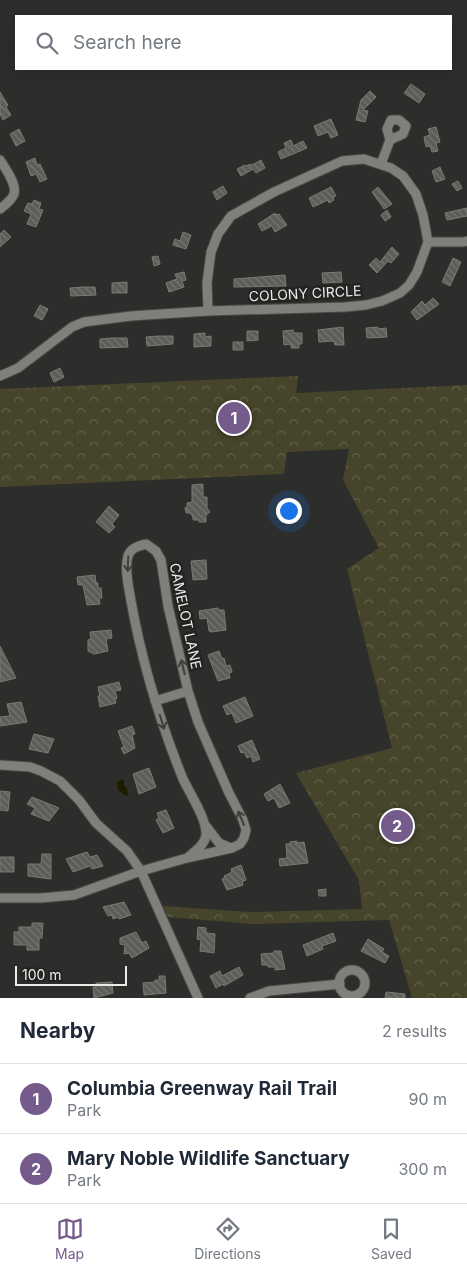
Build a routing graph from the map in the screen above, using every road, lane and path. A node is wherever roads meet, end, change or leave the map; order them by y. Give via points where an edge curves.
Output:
1 (390, 140) dead end
2 (0, 160) edge
3 (381, 164) junction
4 (0, 209) edge
5 (428, 242) junction
6 (466, 242) edge
7 (208, 312) junction
8 (0, 376) edge
9 (188, 691) junction
10 (156, 701) junction
11 (0, 766) edge
12 (204, 824) junction
13 (232, 848) junction
14 (187, 858) junction
15 (141, 871) junction
16 (0, 898) edge
17 (340, 984) dead end
18 (198, 998) edge
19 (250, 998) edge

1 - 3 street
2 - 4 street via 14,188 14,194
3 - 5 street via 403,176 416,194
3 - 7 street via 364,158 342,161 231,216 218,234 211,252
5 - 6 street
5 - 7 street, COLONY CIRCLE via 409,285 382,301 345,307
7 - 8 street, COLONY CIRCLE via 84,322 72,327 18,368
9 - 10 street, CAMELOT LANE
9 -> 10 street, CAMELOT LANE via 161,560 156,551 146,544 133,548 128,556 127,569 130,592 144,664
13 -> 9 street, CAMELOT LANE via 240,844 246,830 198,722
10 -> 12 street, CAMELOT LANE via 181,772
11 - 15 street via 30,767 60,780
12 - 13 street, CAMELOT LANE via 219,843
12 - 14 street via 204,842
13 - 14 street
14 - 15 street
15 - 16 street via 74,896
15 - 18 street
17 - 19 street via 269,991

